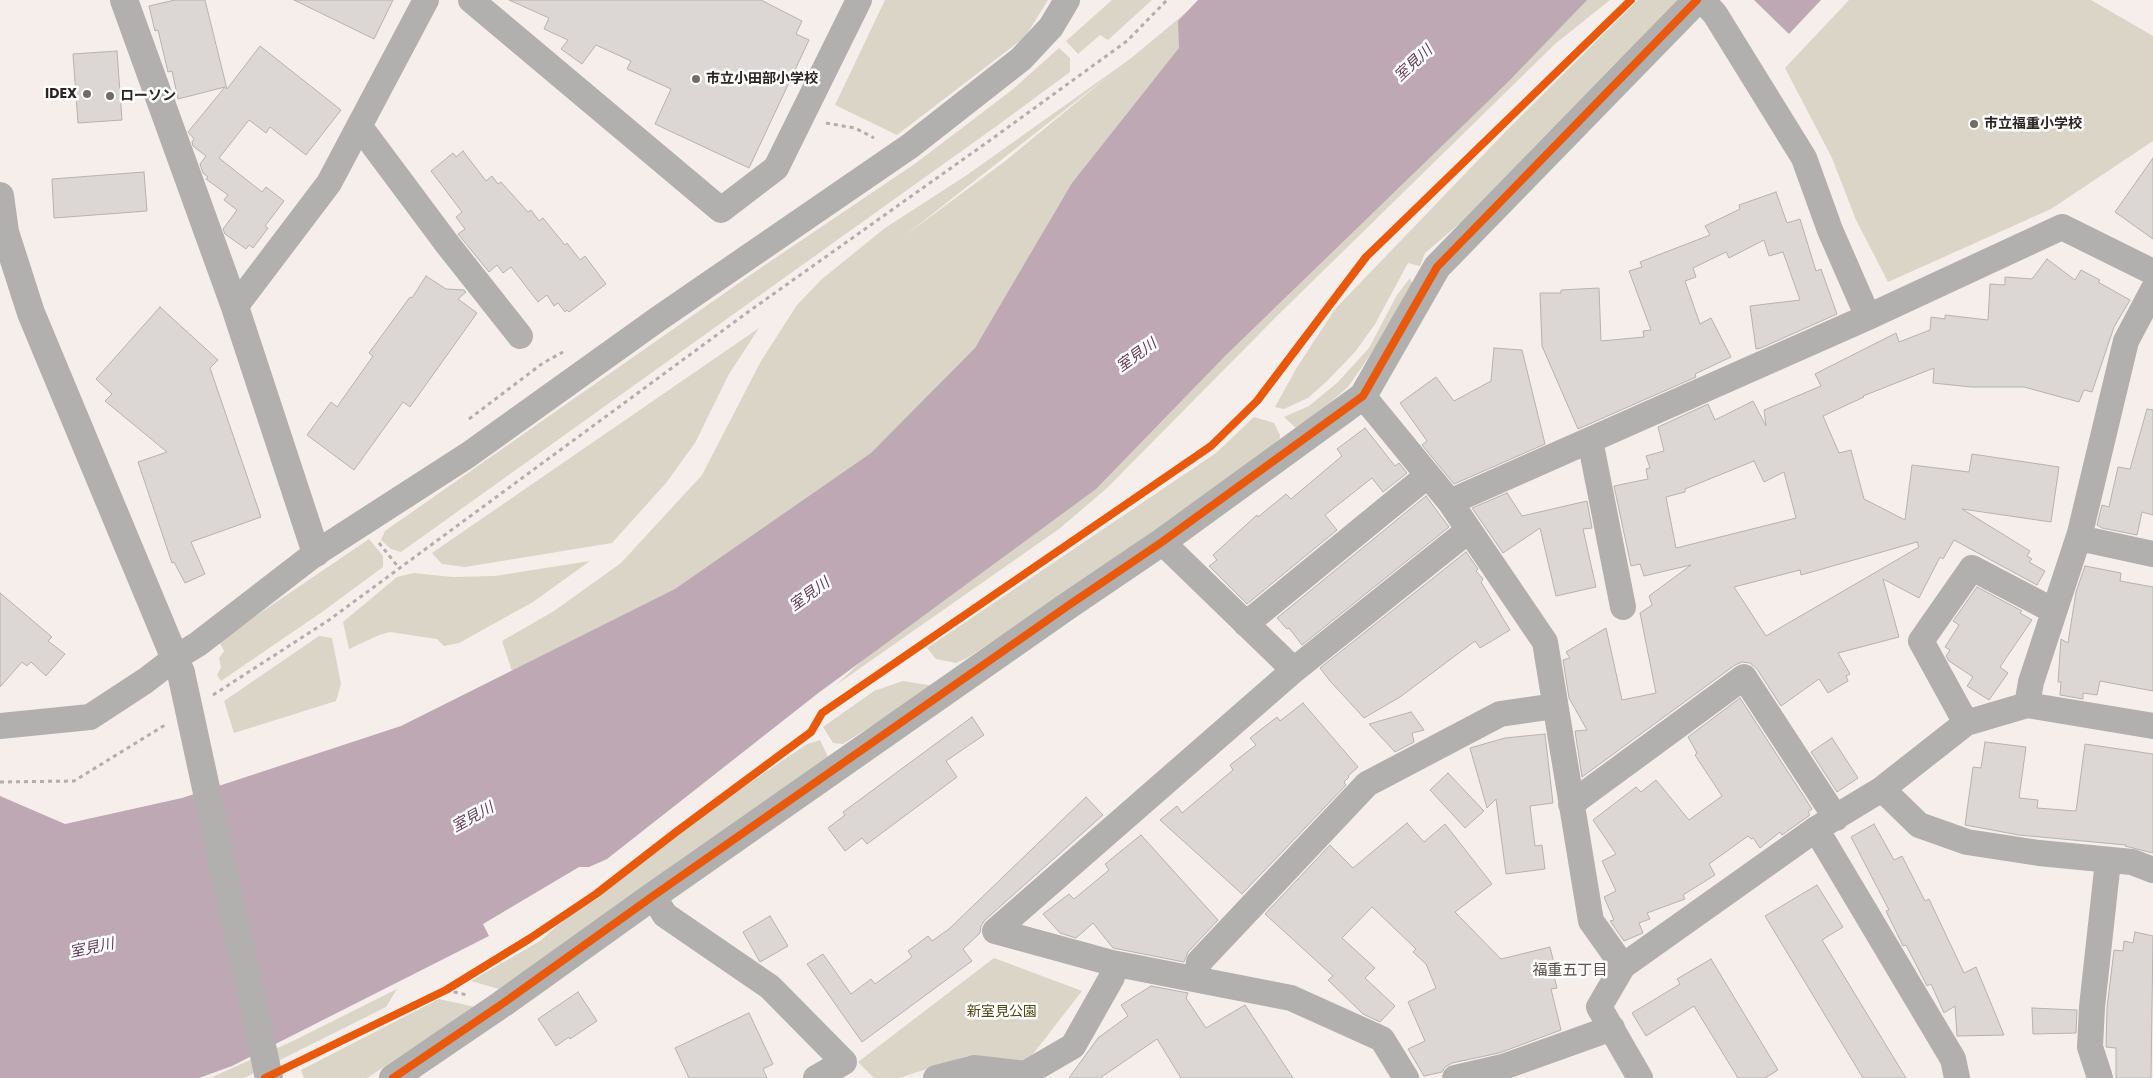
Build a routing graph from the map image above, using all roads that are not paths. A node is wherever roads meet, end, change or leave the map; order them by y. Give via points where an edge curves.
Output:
1 (124, 0) edge
2 (426, 0) edge
3 (471, 0) edge
4 (859, 0) edge
5 (1067, 0) edge
6 (1697, 0) edge
7 (1702, 0) edge
8 (360, 127) junction
9 (0, 196) edge
10 (2153, 272) edge
11 (2153, 290) edge
12 (235, 307) junction
13 (1868, 317) junction
14 (520, 336) dead end
15 (1363, 396) junction
16 (1590, 440) junction
17 (1428, 475) junction
18 (1450, 502) junction
19 (1469, 530) junction
20 (2079, 538) junction
21 (1162, 542) junction
22 (316, 554) junction
23 (2153, 554) edge
24 (1623, 607) dead end
25 (2054, 611) junction
26 (1246, 624) junction
27 (178, 665) junction
28 (1294, 670) junction
29 (2027, 705) junction
30 (1555, 706) junction
31 (1966, 723) junction
32 (0, 726) edge
33 (2153, 726) edge
34 (1882, 789) junction
35 (1571, 804) junction
36 (1826, 824) junction
37 (2108, 861) junction
38 (2153, 870) edge
39 (653, 896) junction
40 (1112, 963) junction
41 (1623, 966) junction
42 (1196, 979) junction
43 (1612, 1028) junction
44 (851, 1070) edge
45 (1051, 1070) edge
46 (280, 1072) edge
47 (393, 1078) edge
48 (816, 1078) edge
49 (936, 1078) edge
50 (1406, 1078) edge
51 (1455, 1078) edge
52 (1640, 1078) edge
53 (1957, 1078) edge
54 (2100, 1078) edge

1 - 12 street
2 - 8 street
3 - 4 street via 720,210 776,168
5 - 22 street via 1051,27 1021,59 910,146 658,319 468,455
6 - 15 street via 1438,267
7 - 13 street via 1715,14 1804,158 1830,230
8 - 12 street via 329,183
8 - 14 street
9 - 27 street via 5,232 31,313
10 - 13 street via 2062,227
11 - 20 street via 2126,341
12 - 22 street
13 - 16 street
15 - 17 street
15 - 21 street
16 - 18 street
16 - 24 street
17 - 18 street
17 - 26 street
18 - 19 street
19 - 28 street
19 - 30 street via 1545,642
20 - 23 street
20 - 25 street
21 - 26 street
21 - 39 street
22 - 27 street via 198,644
25 - 29 street via 2031,682
25 - 31 street via 1972,568 1921,641
26 - 28 street
27 - 32 street via 145,681 90,716
27 - 46 street, bridge
28 - 40 street via 995,931
29 - 31 street
29 - 33 street
30 - 35 street
30 - 42 street via 1500,714 1367,784 1199,962
31 - 34 street
34 - 36 street
34 - 37 street via 1919,825 1967,842
35 - 36 street via 1744,677
35 - 41 street via 1591,921
36 - 41 street
36 - 53 street via 1953,1059
37 - 38 street via 2132,862
37 - 54 street via 2090,1047
39 - 44 street via 665,915 770,987
39 - 47 street
40 - 42 street
40 - 45 street via 1112,977 1073,1046
41 - 43 street via 1599,1007
42 - 50 street via 1291,998 1382,1039
43 - 51 street via 1503,1068
43 - 52 street
44 - 48 street
45 - 49 street via 1025,1074 974,1068

